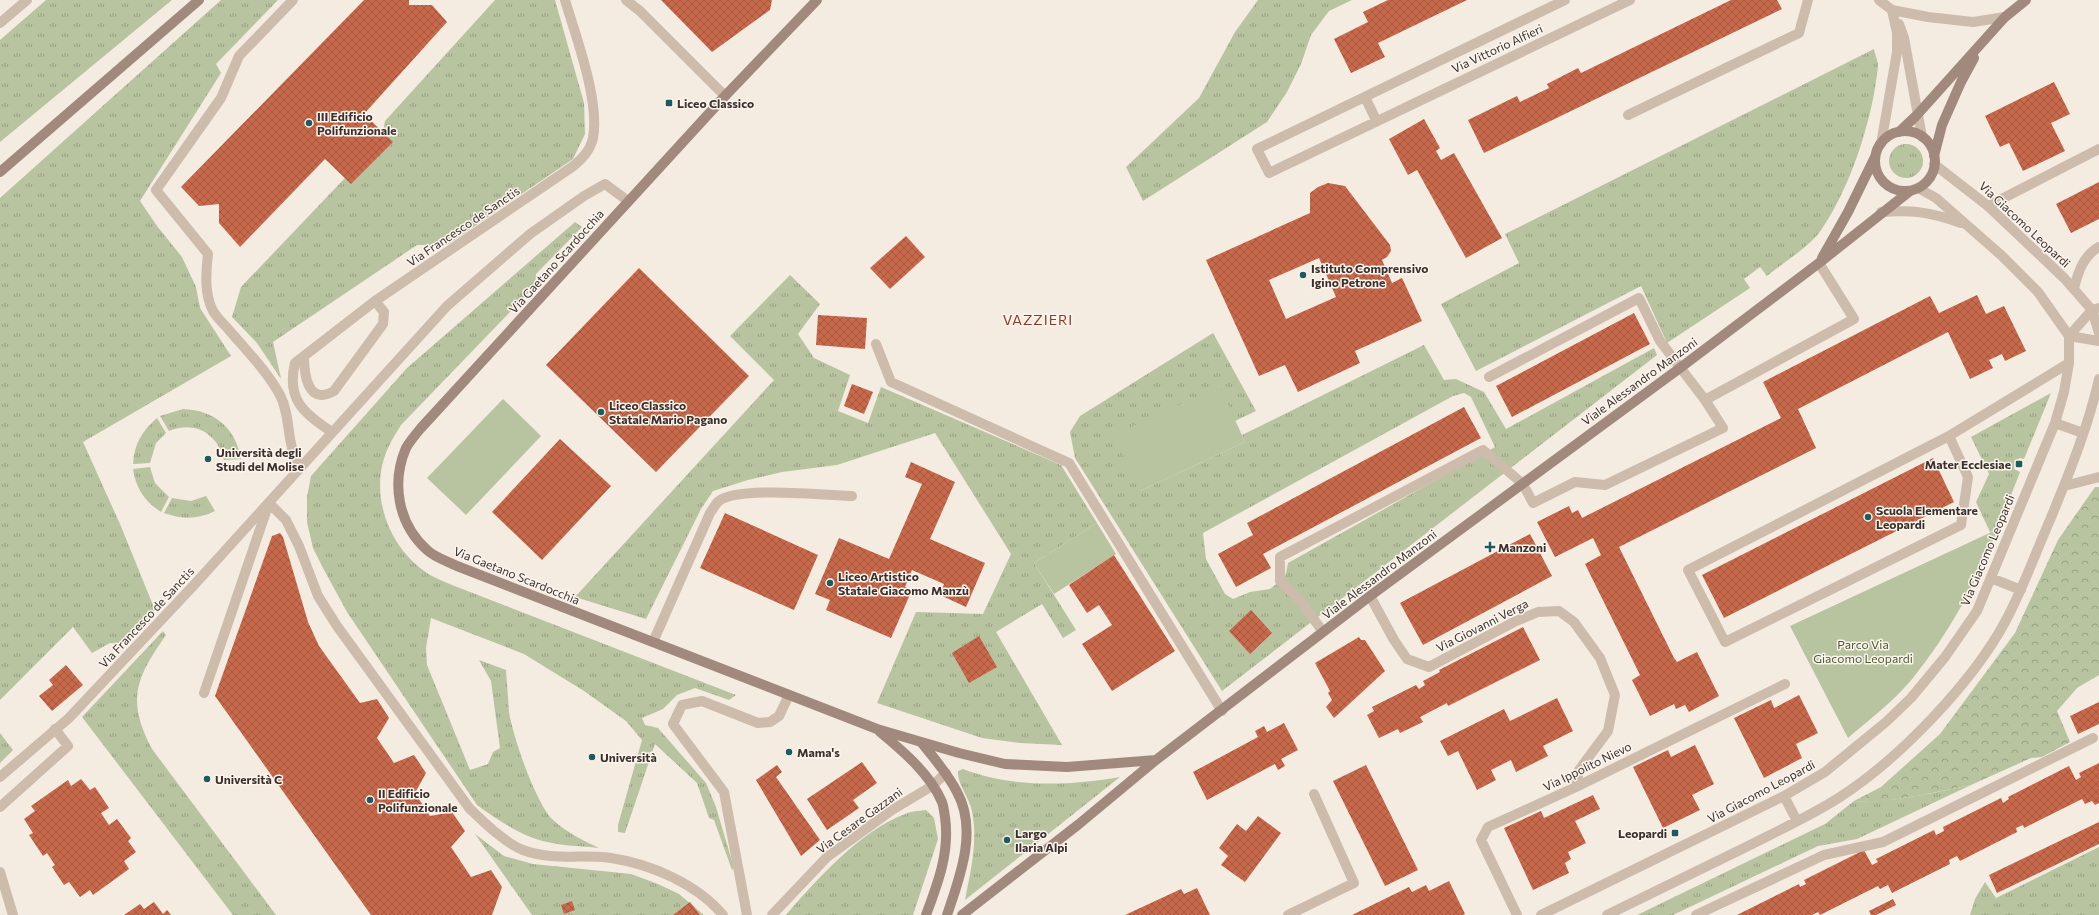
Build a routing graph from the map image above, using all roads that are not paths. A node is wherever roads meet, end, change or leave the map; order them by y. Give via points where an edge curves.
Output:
1 (27, 0) edge
2 (199, 0) edge
3 (293, 0) edge
4 (565, 0) edge
5 (626, 0) edge
6 (817, 0) edge
7 (1565, 0) edge
8 (1630, 0) edge
9 (1808, 0) edge
10 (1879, 0) edge
11 (2026, 0) edge
12 (1892, 10) junction
13 (2005, 17) junction
14 (0, 23) edge
15 (1982, 45) junction
16 (725, 96) junction
17 (1365, 97) junction
18 (1628, 116) dead end
19 (1916, 116) junction
20 (1376, 120) junction
21 (1899, 132) junction
22 (1922, 137) junction
23 (1880, 144) junction
24 (2099, 149) edge
25 (1876, 155) junction
26 (1934, 160) junction
27 (0, 172) edge
28 (1914, 189) junction
29 (628, 201) junction
30 (1988, 206) junction
31 (1881, 212) junction
32 (1967, 225) junction
33 (2099, 247) edge
34 (1819, 263) junction
35 (2074, 288) junction
36 (375, 301) junction
37 (2096, 309) edge
38 (2099, 333) edge
39 (2069, 336) junction
40 (2099, 341) edge
41 (876, 344) dead end
42 (304, 356) junction
43 (2069, 363) junction
44 (1680, 368) junction
45 (1490, 377) dead end
46 (2099, 379) edge
47 (1705, 400) junction
48 (2055, 423) junction
49 (332, 432) junction
50 (2083, 433) junction
51 (1949, 436) junction
52 (301, 467) junction
53 (2099, 477) edge
54 (1523, 484) junction
55 (2064, 486) junction
56 (852, 496) dead end
57 (269, 503) junction
58 (1992, 578) junction
59 (2021, 590) junction
60 (1370, 596) junction
61 (1323, 632) junction
62 (653, 642) junction
63 (1785, 684) dead end
64 (204, 693) dead end
65 (789, 695) junction
66 (1222, 711) junction
67 (876, 729) junction
68 (55, 730) junction
69 (2092, 738) dead end
70 (921, 742) junction
71 (1156, 760) junction
72 (946, 773) junction
73 (0, 777) edge
74 (932, 786) junction
75 (1576, 787) junction
76 (1314, 794) dead end
77 (1784, 796) junction
78 (0, 807) edge
79 (1797, 821) junction
80 (0, 872) edge
81 (0, 901) edge
82 (12, 912) edge
83 (723, 915) edge
84 (747, 915) edge
85 (772, 915) edge
86 (926, 915) edge
87 (947, 915) edge
88 (962, 915) edge
89 (1288, 915) edge
90 (1517, 915) edge
91 (1541, 915) edge
92 (1607, 915) edge
93 (1696, 915) edge

1 - 14 street
2 - 27 street
3 - 52 street via 239,56 221,98 156,190 208,254 206,282 213,310 258,363 280,394 285,408 291,447
4 - 36 street, Via Francesco de Sanctis via 594,103 593,138 585,156 566,172
5 - 16 street
6 - 16 street, Via Gaetano Scardocchia
7 - 17 street, Via Vittorio Alfieri
8 - 20 street, Via Vittorio Alfieri
9 - 18 street via 1799,33
10 - 12 street
11 - 13 street
12 - 13 street via 1973,22
12 - 19 street via 1904,38
12 - 23 street via 1897,33 1897,52
13 - 15 street
15 - 19 street
15 - 26 street via 1961,82 1942,125
16 - 29 street, Via Gaetano Scardocchia
17 - 20 street
17 - 20 street, Via Vittorio Alfieri via 1257,149 1269,173
19 - 21 street
19 - 22 street
21 - 22 street via 1911,132
21 - 23 street
22 - 26 street via 1930,145
23 - 25 street
24 - 30 street
25 - 28 street via 1877,172 1883,182 1894,189
25 - 34 street, Viale Alessandro Manzoni
26 - 28 street via 1929,178
26 - 30 street, Via Giacomo Leopardi
28 - 31 street, Viale Alessandro Manzoni
28 - 32 street via 1936,198
29 - 49 street, Via Francesco de Sanctis via 605,184 530,234 447,306
29 - 62 street, Via Gaetano Scardocchia via 420,428 407,447 398,473 399,504 409,528 427,551 457,566
30 - 35 street, Via Giacomo Leopardi via 2014,228
31 - 32 street via 1908,210 1933,213
31 - 34 street, Viale Alessandro Manzoni
32 - 39 street via 2038,292
33 - 35 street via 2092,251 2080,267
34 - 44 street, Viale Alessandro Manzoni
34 - 47 street via 1854,319
35 - 37 street, Via Giacomo Leopardi
36 - 42 street, Via Francesco de Sanctis
36 - 42 street via 384,312 383,324 334,392 321,396 313,392 304,370
37 - 38 street, Via Giacomo Leopardi
37 - 39 street
39 - 40 street
39 - 43 street, Via Giacomo Leopardi
41 - 66 street via 891,382 1069,463
42 - 49 street, Via Francesco de Sanctis via 295,363 292,376 294,392 300,406 313,420
43 - 48 street, Via Giacomo Leopardi
43 - 51 street
44 - 45 street via 1660,341 1640,298
44 - 47 street
44 - 54 street, Viale Alessandro Manzoni
46 - 50 street
47 - 54 street via 1723,428 1605,485 1575,482 1533,503
48 - 50 street
48 - 58 street, Via Giacomo Leopardi
49 - 52 street, Via Francesco de Sanctis
50 - 55 street
51 - 51 street via 1688,570 1725,642 1961,525 1968,478
52 - 57 street, Via Francesco de Sanctis
53 - 55 street
54 - 60 street, Viale Alessandro Manzoni
54 - 61 street via 1483,450 1280,557 1280,581 1300,600
55 - 59 street
56 - 62 street via 755,493 735,494 720,500 710,513
57 - 64 street
57 - 68 street, Via Francesco de Sanctis
57 - 83 street via 286,520 318,596 337,626 470,809 490,828 522,850 557,858 610,858 651,868 689,887
58 - 59 street
58 - 77 street, Via Giacomo Leopardi via 1977,611 1945,657 1911,698 1825,772
59 - 79 street via 1987,652 1927,722 1876,771 1841,796
60 - 61 street, Viale Alessandro Manzoni
60 - 75 street, Via Giovanni Verga via 1407,659 1429,667 1538,612 1559,611 1574,622 1600,658 1615,695 1608,731 1579,770
61 - 66 street, Viale Alessandro Manzoni
62 - 65 street, Via Gaetano Scardocchia
63 - 75 street, Via Ippolito Nievo
65 - 67 street, Via Gaetano Scardocchia
65 - 84 street via 779,716 770,722 758,723 702,701 682,705 673,724 724,792
66 - 71 street, Viale Alessandro Manzoni
67 - 70 street, Via Gaetano Scardocchia
67 - 74 street, Via Gaetano Scardocchia via 906,754
68 - 73 street, Via Francesco de Sanctis
68 - 78 street via 68,746
69 - 93 street via 1883,842 1824,855
70 - 71 street, Via Gaetano Scardocchia via 1005,764 1067,767
70 - 72 street
71 - 88 street, Viale Alessandro Manzoni
72 - 74 street, Via Cesare Gazzani
72 - 87 street via 958,794 965,816 966,840 963,864
74 - 85 street, Via Cesare Gazzani via 892,810 827,858
74 - 86 street, Via Gaetano Scardocchia via 943,803 946,836 945,856
75 - 90 street, Via Ippolito Nievo via 1488,827 1481,840
76 - 89 street via 1354,883
77 - 79 street
77 - 91 street, Via Giacomo Leopardi
79 - 92 street
80 - 82 street
81 - 82 street

